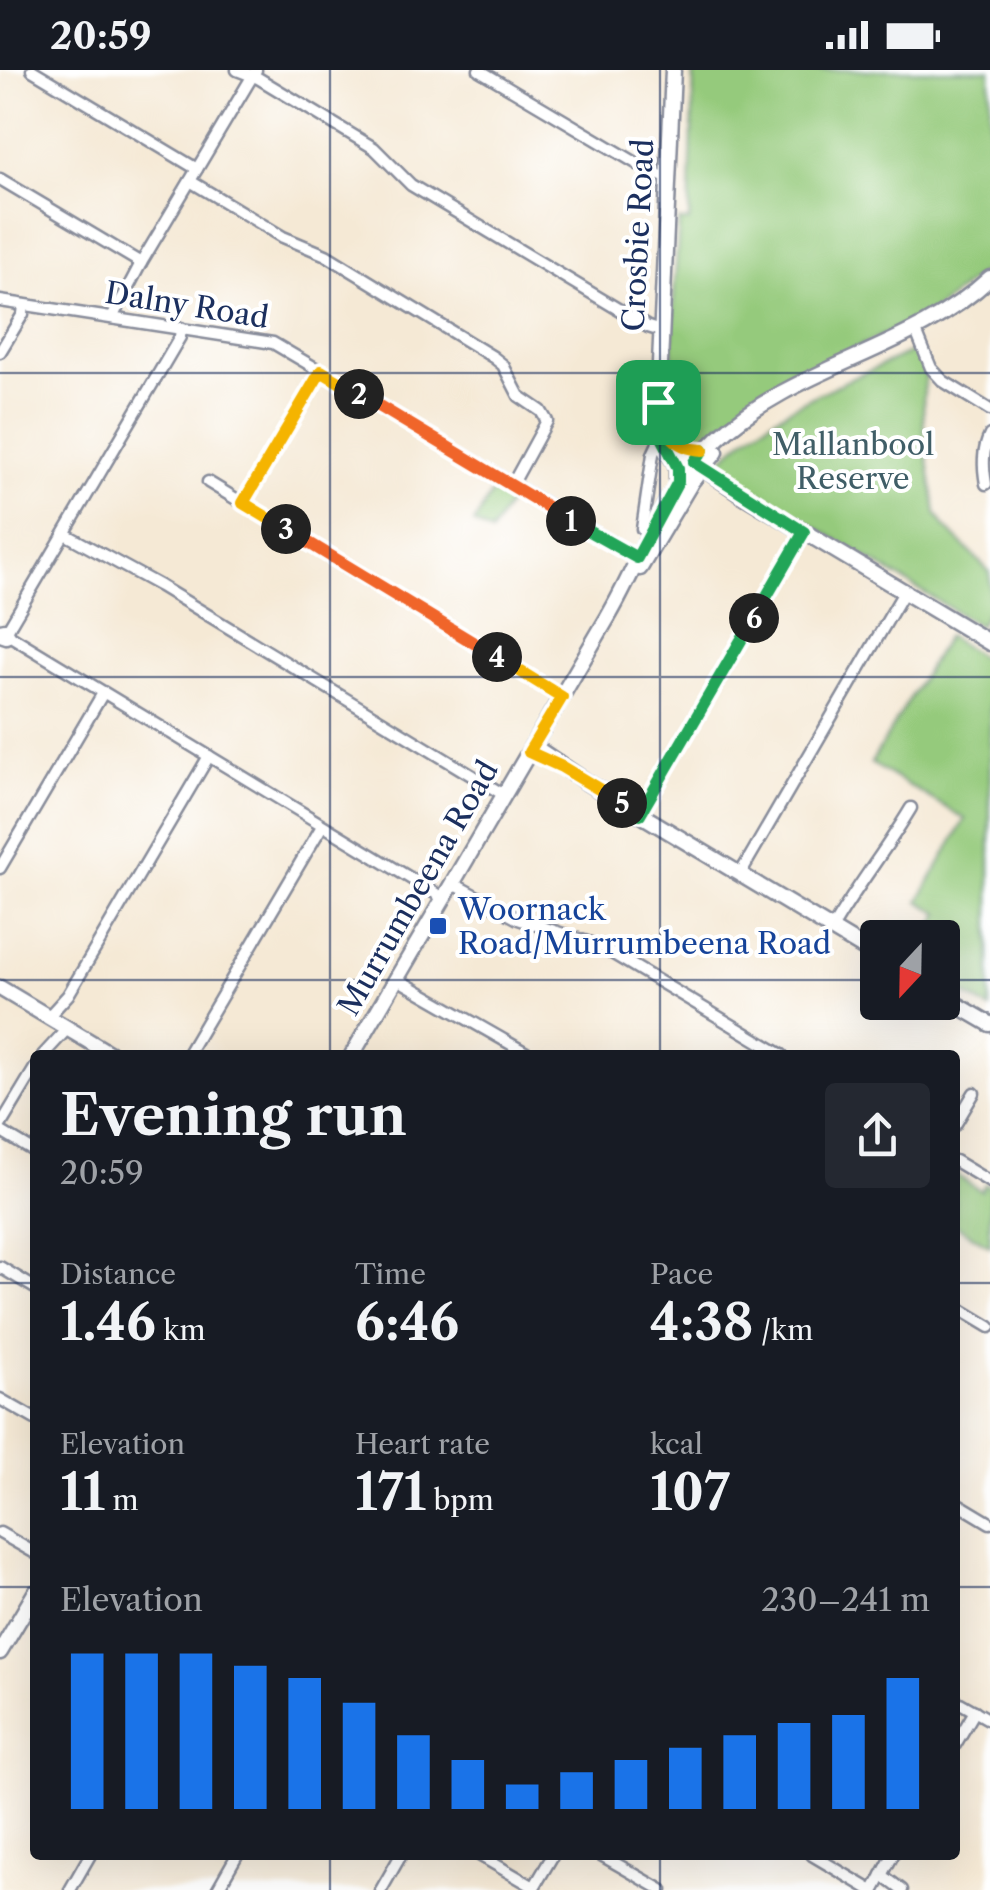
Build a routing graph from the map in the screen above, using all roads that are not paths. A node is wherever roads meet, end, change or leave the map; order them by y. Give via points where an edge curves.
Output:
1 (32, 70) edge
2 (238, 70) edge
3 (673, 70) edge
4 (484, 71) edge
5 (254, 74) edge
6 (197, 169) junction
7 (0, 178) edge
8 (668, 178) junction
9 (190, 181) junction
10 (141, 263) junction
11 (990, 278) edge
12 (990, 290) edge
13 (0, 302) edge
14 (24, 305) junction
15 (112, 318) junction
16 (181, 328) junction
17 (661, 331) junction
18 (917, 334) junction
19 (0, 352) edge
20 (321, 371) junction
21 (990, 410) edge
22 (990, 435) edge
23 (664, 437) junction
24 (698, 463) junction
25 (208, 482) dead end
26 (678, 482) junction
27 (986, 484) dead end
28 (512, 486) junction
29 (243, 503) junction
30 (642, 530) dead end
31 (804, 532) junction
32 (64, 534) junction
33 (639, 562) junction
34 (904, 592) junction
35 (3, 634) edge
36 (987, 636) edge
37 (103, 693) junction
38 (562, 697) junction
39 (531, 749) junction
40 (209, 756) junction
41 (504, 795) junction
42 (910, 808) dead end
43 (640, 814) junction
44 (322, 826) junction
45 (0, 868) edge
46 (740, 874) junction
47 (454, 881) junction
48 (443, 898) junction
49 (832, 929) junction
50 (860, 946) edge
51 (398, 976) junction
52 (0, 988) edge
53 (960, 1006) edge
54 (58, 1023) junction
55 (990, 1024) edge
56 (45, 1050) edge
57 (104, 1050) edge
58 (189, 1050) edge
59 (355, 1050) edge
60 (522, 1050) edge
61 (774, 1050) edge
62 (30, 1077) edge
63 (974, 1093) dead end
64 (960, 1117) edge
65 (0, 1128) edge
66 (30, 1149) edge
67 (960, 1164) edge
68 (990, 1182) edge
69 (0, 1267) edge
70 (30, 1285) edge
71 (960, 1309) edge
72 (990, 1327) edge
73 (0, 1399) edge
74 (30, 1416) edge
75 (960, 1505) edge
76 (990, 1523) edge
77 (0, 1533) edge
78 (30, 1550) edge
79 (30, 1601) edge
80 (0, 1652) edge
81 (960, 1703) edge
82 (974, 1712) junction
83 (990, 1720) edge
84 (960, 1736) edge
85 (87, 1860) edge
86 (234, 1860) edge
87 (398, 1860) edge
88 (487, 1860) edge
89 (550, 1860) edge
90 (610, 1860) edge
91 (823, 1860) edge
92 (890, 1860) edge
93 (876, 1885) edge
94 (533, 1888) edge
95 (70, 1890) edge
96 (217, 1890) edge
97 (381, 1890) edge
98 (661, 1890) edge
99 (894, 1890) edge
100 (902, 1890) edge

1 - 6 street
2 - 5 street
3 - 8 street, Crosbie Road
4 - 8 street
5 - 6 street
5 - 17 street via 374,148 411,184
6 - 9 street
7 - 10 street
8 - 17 street, Crosbie Road
9 - 10 street
9 - 28 street via 499,361 519,396 548,420
10 - 15 street
11 - 18 street, Murrumbeena Road
12 - 18 street, Murrumbeena Road via 947,322
13 - 14 street, Dalny Road
14 - 15 street, Dalny Road
14 - 19 street
15 - 16 street, Dalny Road
16 - 20 street, Dalny Road via 273,343
16 - 32 street
17 - 23 street, Crosbie Road via 658,402
18 - 21 street via 943,381
18 - 24 street, Murrumbeena Road via 769,399
20 - 28 street, Dalny Road
20 - 29 street
22 - 27 street
23 - 24 street
23 - 26 street, Crosbie Road
23 - 30 street via 653,454
24 - 26 street, Murrumbeena Road
24 - 31 street
24 - 33 street, Murrumbeena Road
25 - 29 street
26 - 33 street, Murrumbeena Road
28 - 33 street, Dalny Road
29 - 38 street
31 - 34 street
31 - 43 street
32 - 35 street
32 - 41 street
33 - 38 street, Murrumbeena Road
34 - 36 street
34 - 46 street
35 - 37 street
37 - 40 street
37 - 45 street
38 - 39 street, Murrumbeena Road
39 - 41 street, Murrumbeena Road
39 - 43 street
40 - 44 street
40 - 54 street via 68,995
41 - 47 street, Murrumbeena Road
42 - 49 street
43 - 46 street
44 - 48 street
44 - 58 street
46 - 49 street
47 - 48 street, Murrumbeena Road
47 - 61 street via 518,919 600,946
48 - 51 street, Murrumbeena Road
49 - 50 street
51 - 59 street, Murrumbeena Road
51 - 60 street
52 - 54 street
53 - 55 street
54 - 56 street
54 - 57 street
62 - 65 street
63 - 64 street
65 - 66 street
67 - 68 street
69 - 70 street
71 - 72 street
73 - 74 street
75 - 76 street
77 - 78 street
79 - 80 street
81 - 82 street
82 - 83 street
82 - 84 street
85 - 95 street
86 - 96 street
87 - 97 street
88 - 94 street
89 - 94 street
90 - 98 street
91 - 93 street
92 - 93 street
93 - 99 street
93 - 100 street

